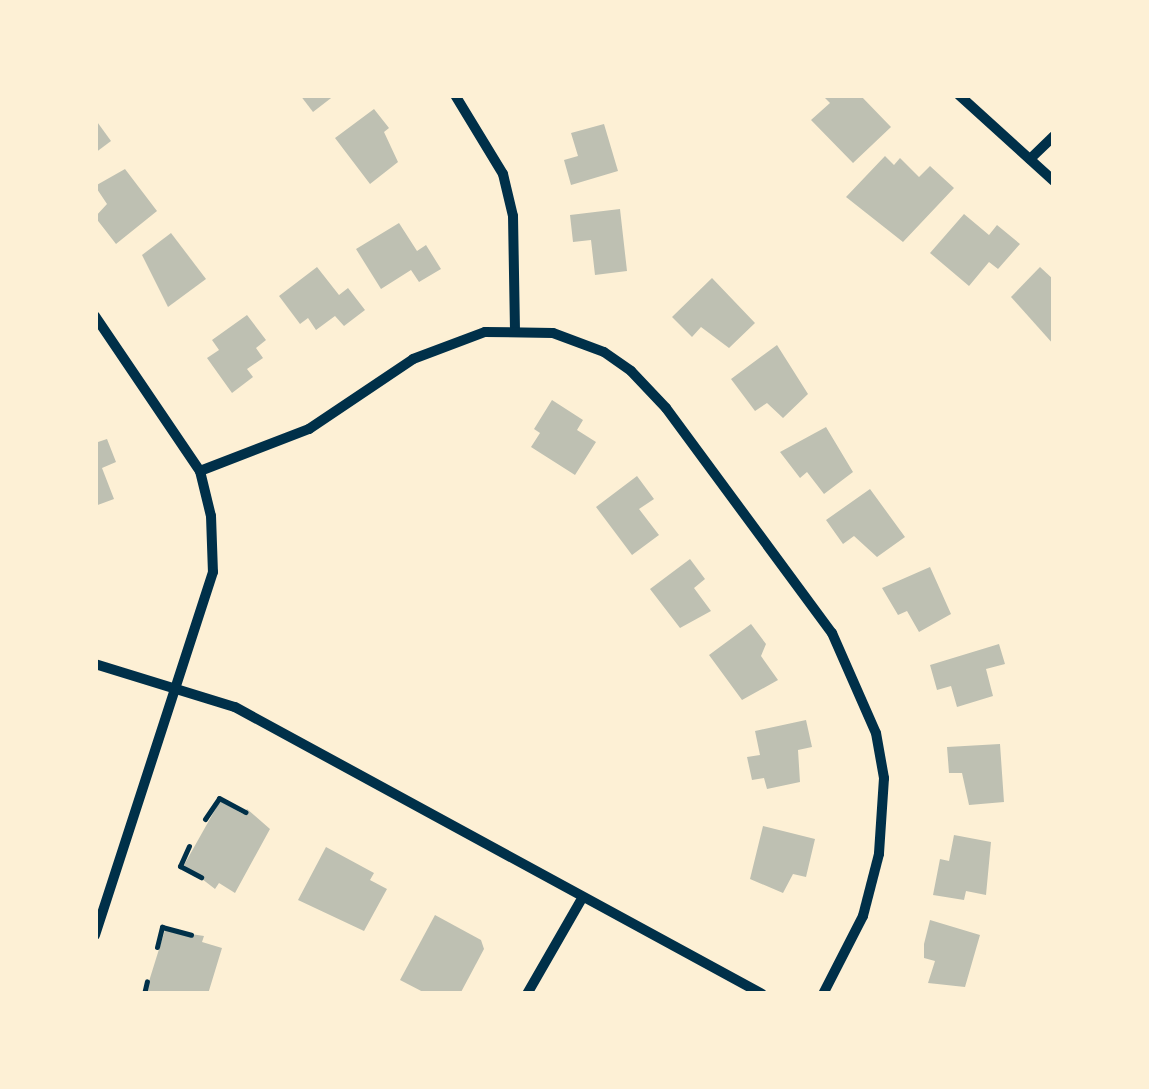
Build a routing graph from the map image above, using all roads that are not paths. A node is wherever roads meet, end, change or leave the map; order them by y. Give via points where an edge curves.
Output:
1 (454, 95) edge
2 (960, 95) edge
3 (1054, 136) edge
4 (1030, 159) junction
5 (1054, 181) edge
6 (95, 316) edge
7 (515, 330) junction
8 (200, 471) junction
9 (95, 664) edge
10 (177, 686) junction
11 (581, 900) junction
12 (95, 935) edge
13 (527, 994) edge
14 (762, 994) edge
15 (823, 994) edge

1 - 7 street via 503,174 513,216
2 - 4 street
3 - 4 street
4 - 5 street
6 - 8 street
7 - 8 street via 451,340 309,429
7 - 15 street via 554,333 604,352 631,372 666,408 832,633 856,677 876,733 884,820 863,916
8 - 10 street via 211,516 212,572
9 - 10 street
10 - 11 street via 236,707
10 - 12 street
11 - 13 street
11 - 14 street

